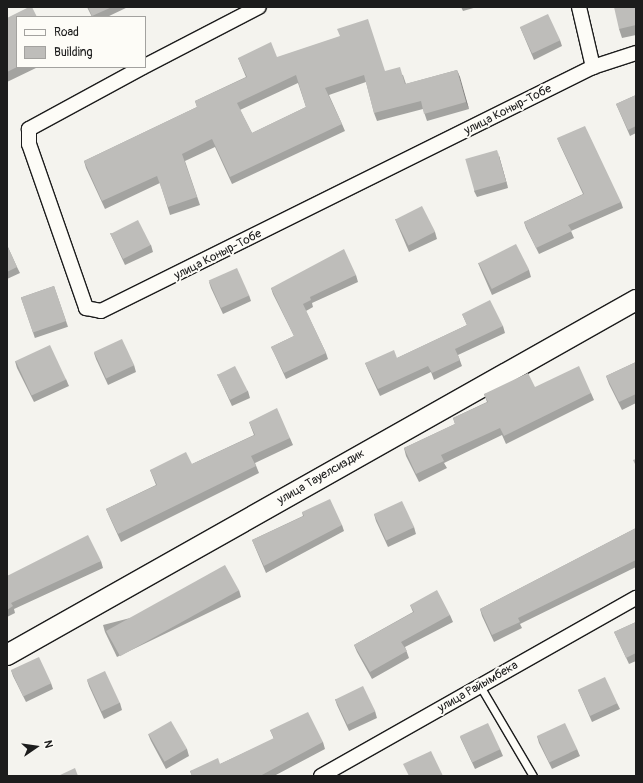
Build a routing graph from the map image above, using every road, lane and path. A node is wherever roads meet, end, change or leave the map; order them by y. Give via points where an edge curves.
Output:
1 (259, 7) edge
2 (579, 7) edge
3 (636, 53) edge
4 (146, 65) edge
5 (592, 67) junction
6 (140, 68) edge
7 (636, 300) edge
8 (636, 598) edge
9 (7, 655) edge
10 (480, 686) junction
11 (321, 776) edge
12 (533, 776) edge

1 - 4 street, улица Коныр-Тобе
2 - 5 street
3 - 5 street, улица Коныр-Тобе
5 - 6 street, улица Коныр-Тобе via 101,312 86,308 29,144 29,129
7 - 9 street, улица Тауелсиздик
8 - 10 street, улица Райымбека
10 - 11 street, улица Райымбека
10 - 12 lane

